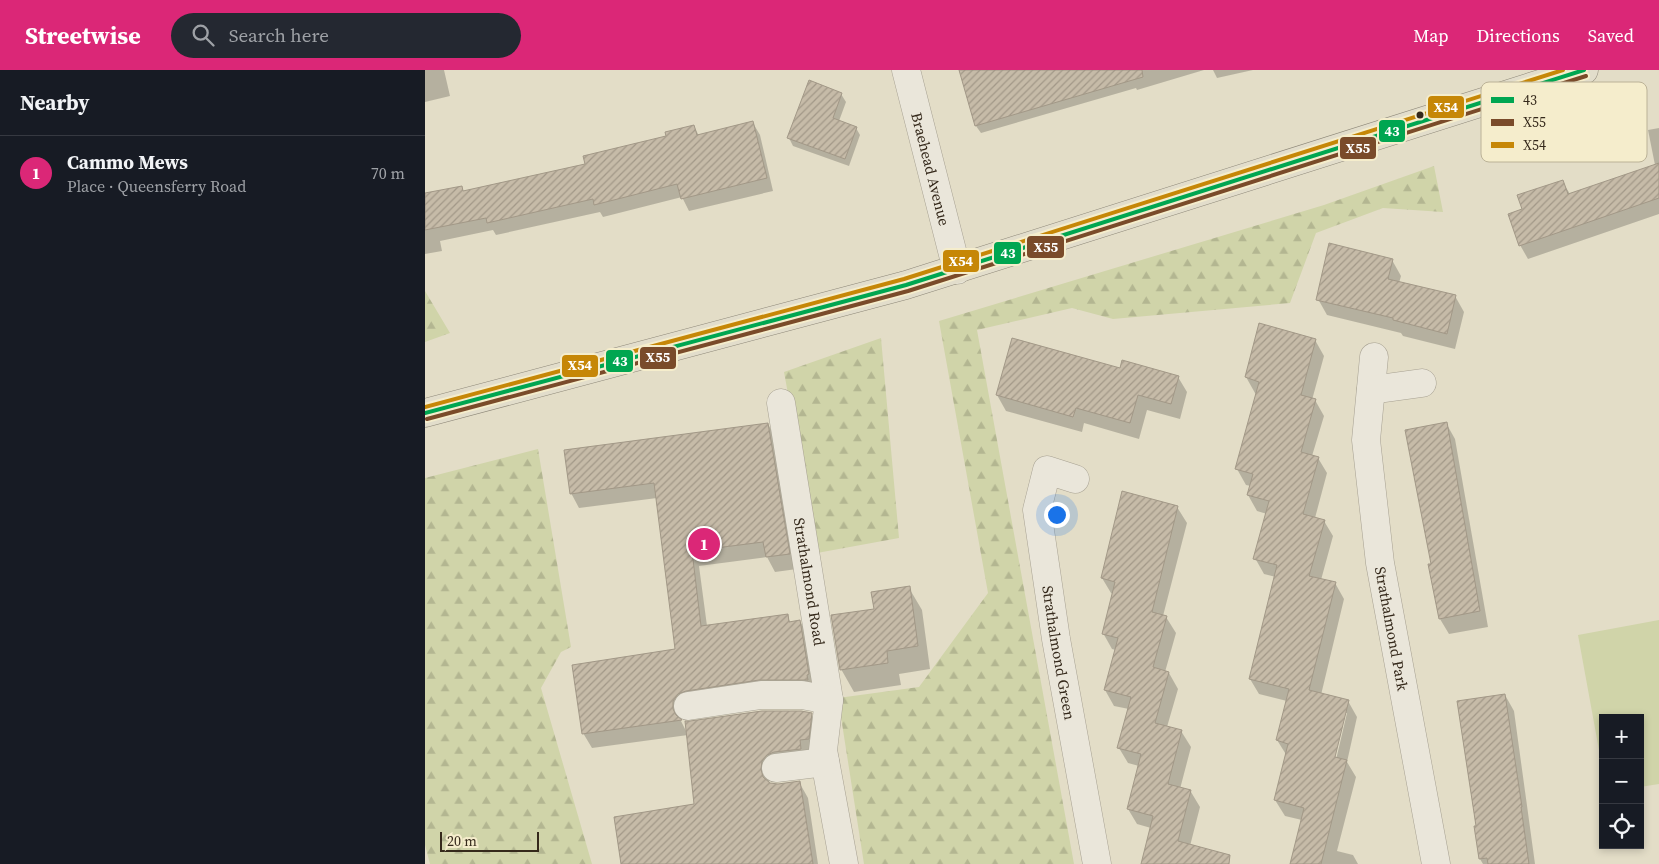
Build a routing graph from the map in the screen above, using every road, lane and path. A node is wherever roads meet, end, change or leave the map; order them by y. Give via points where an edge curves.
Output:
1 (906, 70) edge
2 (1583, 70) edge
3 (1545, 82) edge
4 (1481, 103) edge
5 (957, 270) junction
6 (1375, 357) dead end
7 (1422, 383) dead end
8 (1371, 390) junction
9 (781, 403) dead end
10 (429, 412) edge
11 (1075, 479) dead end
12 (829, 700) junction
13 (688, 706) dead end
14 (825, 762) junction
15 (776, 768) dead end
16 (843, 864) edge
17 (1097, 864) edge
18 (1436, 864) edge

1 - 5 street, Braehead Avenue
2 - 3 main road
4 - 5 main road
5 - 10 main road
6 - 8 street, Strathalmond Park
7 - 8 street
8 - 18 street, Strathalmond Park via 1366,440 1380,563
9 - 12 street, Strathalmond Road
11 - 17 street, Strathalmond Green via 1047,470 1037,510 1056,639
12 - 13 street via 802,695 761,695
12 - 14 street, Strathalmond Road via 823,750
14 - 15 street
14 - 16 street, Strathalmond Road

